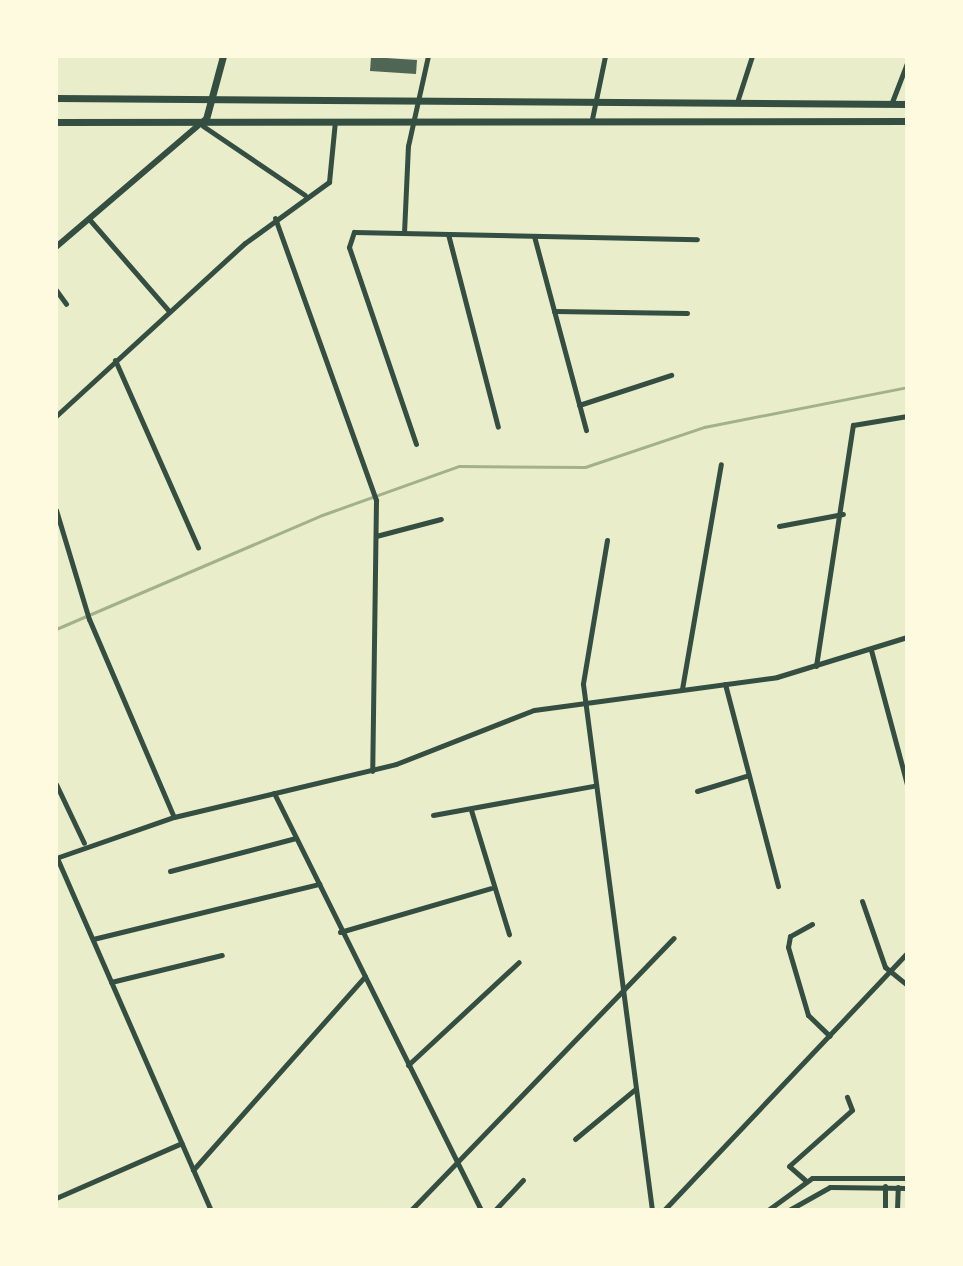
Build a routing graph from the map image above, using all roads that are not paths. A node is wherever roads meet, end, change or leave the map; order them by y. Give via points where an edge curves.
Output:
1 (223, 56) edge
2 (428, 56) edge
3 (605, 56) edge
4 (752, 56) edge
5 (907, 63) edge
6 (56, 98) edge
7 (211, 99) junction
8 (738, 99) junction
9 (596, 100) junction
10 (417, 101) junction
11 (892, 102) junction
12 (907, 104) edge
13 (592, 119) junction
14 (335, 120) junction
15 (412, 120) junction
16 (907, 121) edge
17 (56, 122) edge
18 (204, 123) junction
19 (305, 195) junction
20 (275, 218) junction
21 (89, 219) junction
22 (404, 233) junction
23 (448, 234) junction
24 (534, 236) junction
25 (697, 239) dead end
26 (56, 247) edge
27 (56, 290) edge
28 (66, 304) dead end
29 (169, 311) junction
30 (554, 311) junction
31 (687, 313) dead end
32 (115, 360) junction
33 (671, 375) dead end
34 (579, 405) junction
35 (56, 416) edge
36 (907, 416) edge
37 (498, 427) dead end
38 (586, 430) dead end
39 (416, 444) dead end
40 (721, 464) dead end
41 (56, 510) edge
42 (843, 514) junction
43 (441, 519) dead end
44 (779, 526) dead end
45 (376, 536) junction
46 (607, 540) dead end
47 (198, 547) dead end
48 (907, 637) edge
49 (871, 650) junction
50 (816, 666) junction
51 (725, 684) junction
52 (682, 689) junction
53 (585, 702) junction
54 (372, 771) junction
55 (749, 775) junction
56 (56, 784) edge
57 (907, 784) edge
58 (593, 786) junction
59 (697, 791) dead end
60 (274, 793) junction
61 (471, 810) junction
62 (433, 815) dead end
63 (174, 817) junction
64 (296, 838) junction
65 (84, 843) junction
66 (56, 858) edge
67 (170, 871) dead end
68 (319, 884) junction
69 (778, 886) dead end
70 (491, 888) junction
71 (862, 901) dead end
72 (812, 924) dead end
73 (340, 932) junction
74 (509, 934) dead end
75 (674, 938) dead end
76 (93, 939) junction
77 (907, 953) edge
78 (222, 955) dead end
79 (519, 962) dead end
80 (890, 971) junction
81 (365, 976) junction
82 (111, 982) junction
83 (907, 985) edge
84 (622, 996) junction
85 (830, 1036) junction
86 (408, 1065) junction
87 (635, 1089) junction
88 (847, 1097) dead end
89 (575, 1139) dead end
90 (182, 1143) junction
91 (457, 1162) junction
92 (193, 1170) junction
93 (907, 1178) edge
94 (523, 1180) dead end
95 (806, 1180) junction
96 (885, 1186) junction
97 (898, 1187) junction
98 (907, 1188) edge
99 (56, 1198) edge
100 (211, 1210) edge
101 (411, 1210) edge
102 (481, 1210) edge
103 (495, 1210) edge
104 (652, 1210) edge
105 (664, 1210) edge
106 (768, 1210) edge
107 (789, 1210) edge
108 (885, 1210) edge
109 (897, 1210) edge

1 - 7 main road
2 - 10 street
3 - 9 street
4 - 8 street
5 - 11 street
6 - 7 main road
7 - 10 main road
7 - 18 main road
8 - 9 main road
8 - 11 main road
9 - 10 main road
9 - 13 street
10 - 15 street
11 - 12 main road
13 - 15 main road
13 - 16 main road
14 - 15 main road
14 - 18 main road
14 - 19 street via 333,177
15 - 22 street
17 - 18 main road
18 - 19 street
18 - 21 street
19 - 20 street
20 - 29 street
20 - 45 street via 371,476
21 - 26 street
21 - 29 street
22 - 23 street
22 - 39 street via 348,236
23 - 24 street
23 - 37 street
24 - 25 street
24 - 30 street
27 - 28 street
29 - 32 street
30 - 31 street
30 - 34 street
32 - 35 street
32 - 47 street
33 - 34 street
34 - 38 street
36 - 42 street via 853,425
40 - 52 street
41 - 63 street via 89,619
42 - 44 street
42 - 50 street
43 - 45 street
45 - 54 street
46 - 53 street via 583,674
48 - 49 street
49 - 50 street
49 - 57 street
50 - 51 street
51 - 52 street
51 - 55 street
52 - 53 street
53 - 54 street via 534,710
53 - 58 street
54 - 60 street
55 - 59 street
55 - 69 street
56 - 65 street
58 - 61 street
58 - 84 street
60 - 63 street
60 - 64 street
61 - 62 street
61 - 70 street
63 - 65 street
64 - 67 street
64 - 68 street
65 - 66 street
66 - 76 street
68 - 73 street
68 - 76 street
70 - 73 street
70 - 74 street
71 - 80 street
72 - 85 street via 790,936 788,947 808,1015
73 - 81 street
75 - 84 street
76 - 82 street
77 - 80 street
78 - 82 street
79 - 86 street
80 - 83 street
80 - 85 street
81 - 86 street
81 - 92 street
82 - 90 street
84 - 87 street
84 - 91 street
85 - 105 street
86 - 91 street
87 - 89 street
87 - 104 street
88 - 95 street via 852,1110 789,1166
90 - 92 street
90 - 99 street
91 - 101 street
91 - 102 street
92 - 100 street
93 - 95 street
94 - 103 street
95 - 106 street
96 - 97 street
96 - 107 street via 816,1190
96 - 108 street
97 - 98 street
97 - 109 street

